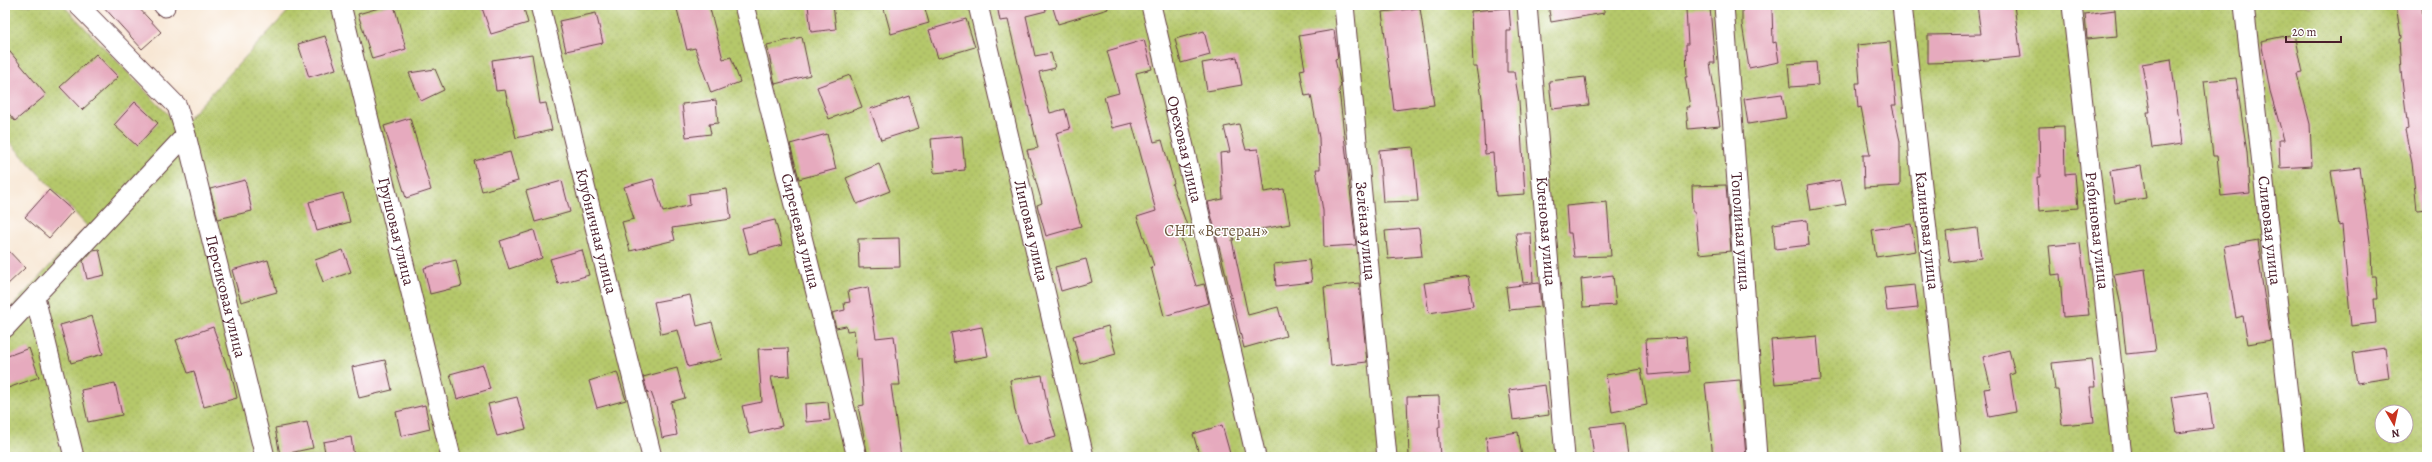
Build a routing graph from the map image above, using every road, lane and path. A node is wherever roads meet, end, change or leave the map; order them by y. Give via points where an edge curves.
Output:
1 (78, 5) edge
2 (341, 5) edge
3 (540, 5) edge
4 (744, 5) edge
5 (978, 5) edge
6 (1150, 5) edge
7 (1344, 5) edge
8 (1527, 5) edge
9 (1724, 5) edge
10 (1902, 5) edge
11 (2072, 5) edge
12 (2244, 5) edge
13 (186, 135) junction
14 (35, 298) junction
15 (5, 328) edge
16 (74, 457) edge
17 (265, 457) edge
18 (451, 457) edge
19 (652, 457) edge
20 (857, 457) edge
21 (1084, 457) edge
22 (1256, 457) edge
23 (1388, 457) edge
24 (1565, 457) edge
25 (1757, 457) edge
26 (1952, 457) edge
27 (2122, 457) edge
28 (2295, 457) edge

1 - 13 street, Персиковая улица via 177,106
2 - 18 street, Грушовая улица
3 - 19 street, Клубничная улица
4 - 20 street, Сиреневая улица
5 - 21 street, Липовая улица
6 - 22 street, Ореховая улица
7 - 23 street, Зелёная улица
8 - 24 street, Кленовая улица
9 - 25 street, Тополиная улица
10 - 26 street, Калиновая улица
11 - 27 street, Рябиновая улица
12 - 28 street, Сливовая улица
13 - 14 street
13 - 17 street, Персиковая улица
14 - 15 street
14 - 16 street

